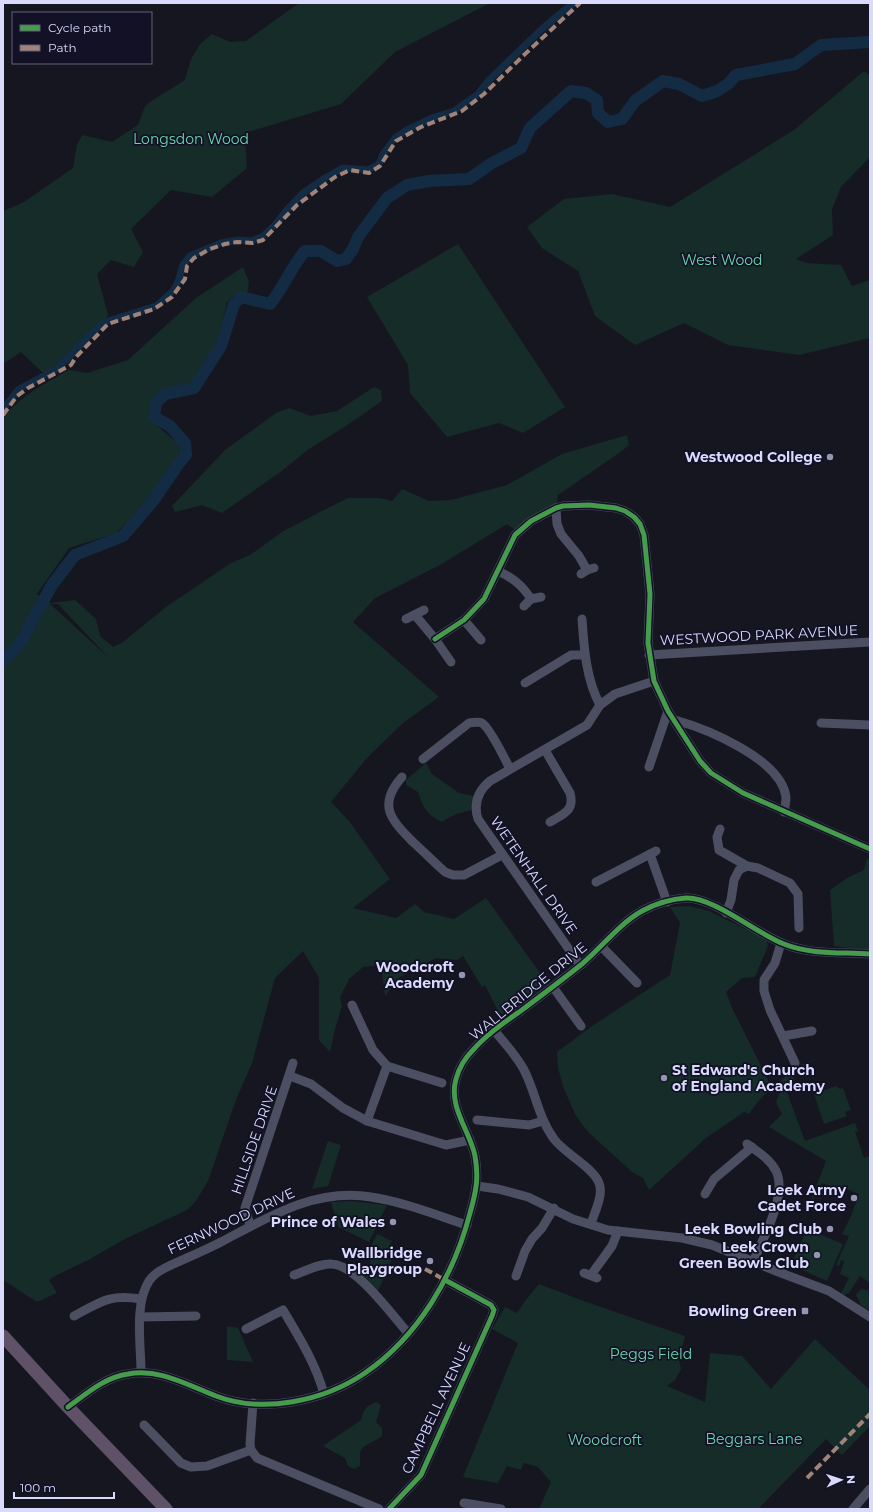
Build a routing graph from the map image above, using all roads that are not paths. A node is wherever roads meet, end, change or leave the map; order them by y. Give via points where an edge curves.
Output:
1 (556, 508) junction
2 (498, 571) junction
3 (587, 571) dead end
4 (541, 597) dead end
5 (531, 599) junction
6 (524, 606) dead end
7 (424, 610) dead end
8 (416, 616) junction
9 (406, 619) dead end
10 (582, 619) dead end
11 (464, 620) junction
12 (436, 639) junction
13 (481, 640) dead end
14 (870, 642) edge
15 (585, 655) junction
16 (649, 655) junction
17 (451, 662) dead end
18 (654, 681) junction
19 (524, 683) dead end
20 (600, 705) junction
21 (668, 711) junction
22 (675, 720) junction
23 (821, 723) dead end
24 (870, 725) edge
25 (545, 750) junction
26 (423, 759) dead end
27 (649, 767) dead end
28 (510, 769) junction
29 (400, 784) dead end
30 (784, 812) junction
31 (550, 822) dead end
32 (720, 829) dead end
33 (870, 849) edge
34 (502, 855) junction
35 (747, 866) junction
36 (596, 882) dead end
37 (667, 902) junction
38 (726, 913) junction
39 (799, 928) dead end
40 (781, 943) junction
41 (602, 947) junction
42 (870, 954) edge
43 (580, 965) junction
44 (638, 983) dead end
45 (553, 987) junction
46 (352, 1005) dead end
47 (581, 1027) dead end
48 (494, 1030) junction
49 (812, 1030) dead end
50 (783, 1036) junction
51 (293, 1063) dead end
52 (795, 1063) dead end
53 (387, 1066) junction
54 (290, 1076) junction
55 (442, 1083) dead end
56 (478, 1120) dead end
57 (367, 1121) junction
58 (543, 1121) junction
59 (470, 1140) junction
60 (477, 1186) junction
61 (705, 1194) dead end
62 (554, 1208) junction
63 (591, 1224) junction
64 (250, 1225) junction
65 (467, 1225) junction
66 (618, 1231) junction
67 (753, 1262) junction
68 (294, 1275) dead end
69 (591, 1275) dead end
70 (516, 1276) dead end
71 (445, 1280) junction
72 (141, 1299) junction
73 (74, 1316) dead end
74 (196, 1316) dead end
75 (140, 1317) junction
76 (870, 1317) edge
77 (246, 1329) dead end
78 (408, 1333) junction
79 (3, 1336) edge
80 (142, 1372) junction
81 (324, 1394) junction
82 (254, 1403) junction
83 (68, 1407) junction
84 (144, 1425) dead end
85 (251, 1450) junction
86 (870, 1489) edge
87 (464, 1503) dead end
88 (166, 1509) edge
89 (379, 1509) edge
90 (389, 1509) edge
91 (501, 1509) edge
92 (853, 1509) edge

1 - 2 street via 531,522 515,535
1 - 3 street via 557,524 561,534 579,556
1 - 16 street via 589,505 616,508 634,517 640,524 644,535 650,594
2 - 5 street via 520,583
2 - 11 street via 484,600
4 - 5 street
5 - 6 street
7 - 8 street
8 - 9 street
8 - 12 street
10 - 15 street
11 - 12 street
11 - 13 street
12 - 17 street
14 - 16 street, WESTWOOD PARK AVENUE
15 - 19 street via 571,655
15 - 20 street via 591,682
16 - 18 street
18 - 20 street, WETENHALL DRIVE via 615,694
18 - 21 street
20 - 25 street, WETENHALL DRIVE via 587,726
21 - 22 street
21 - 27 street
22 - 30 street via 700,761 711,773 743,794
22 - 30 street via 709,731 743,749 764,764 777,777 783,788 786,803
23 - 24 street
25 - 28 street, WETENHALL DRIVE
25 - 31 street via 572,801 569,810
26 - 28 street via 469,723 479,722 489,731
28 - 34 street, WETENHALL DRIVE via 484,786 476,806 478,819
29 - 34 street via 388,798 393,820 445,872 464,875
30 - 33 street
32 - 35 street via 717,837 719,850
34 - 43 street, WETENHALL DRIVE
35 - 38 street via 739,870 734,880
35 - 39 street via 758,868 790,883 795,888 799,899
36 - 37 street via 653,852
37 - 38 street, WALLBRIDGE DRIVE via 684,898 697,899
37 - 41 street, WALLBRIDGE DRIVE via 656,904 634,916
38 - 40 street, WALLBRIDGE DRIVE
40 - 42 street, WALLBRIDGE DRIVE via 814,951
40 - 50 street via 775,963 767,974 764,991
41 - 43 street, WALLBRIDGE DRIVE
41 - 44 street
43 - 45 street, WALLBRIDGE DRIVE
45 - 47 street
45 - 48 street, WALLBRIDGE DRIVE
46 - 53 street via 373,1050
48 - 58 street via 525,1072
48 - 59 street, WALLBRIDGE DRIVE via 468,1055 455,1084 454,1097
49 - 50 street
50 - 52 street
51 - 54 street, HILLSIDE DRIVE
53 - 55 street
53 - 57 street
54 - 57 street via 311,1084 343,1108
54 - 64 street, HILLSIDE DRIVE via 246,1208
56 - 58 street via 528,1125
57 - 59 street via 446,1145
58 - 63 street via 554,1140 599,1181 601,1188
59 - 60 street, WALLBRIDGE DRIVE via 475,1156
60 - 62 street via 521,1195
60 - 65 street, WALLBRIDGE DRIVE
61 - 67 street via 714,1179 750,1145 774,1167 779,1179 778,1197
62 - 63 street via 573,1219
62 - 70 street via 532,1239
63 - 66 street
64 - 65 street, FERNWOOD DRIVE via 308,1200 346,1196 391,1201
64 - 72 street, FERNWOOD DRIVE via 156,1273 149,1281
65 - 71 street, WALLBRIDGE DRIVE via 456,1258
66 - 67 street via 682,1238 712,1245
66 - 69 street via 612,1246
67 - 76 street via 829,1291
68 - 78 street via 323,1265 332,1264 346,1268 353,1272
71 - 78 street, WALLBRIDGE DRIVE via 428,1308
71 - 90 street, CAMPBELL AVENUE via 492,1305 494,1310 421,1475
72 - 73 street via 109,1298
72 - 75 street, FERNWOOD DRIVE
74 - 75 street
75 - 80 street, FERNWOOD DRIVE
77 - 81 street via 283,1310 310,1358
78 - 81 street, WALLBRIDGE DRIVE via 365,1373
79 - 83 highway
80 - 82 street, WALLBRIDGE DRIVE via 162,1375 220,1398
80 - 83 street, WALLBRIDGE DRIVE via 108,1380
81 - 82 street, WALLBRIDGE DRIVE via 287,1402
82 - 85 street
83 - 88 highway
84 - 85 street via 181,1462 191,1467 207,1466
85 - 89 street via 257,1458 266,1463
86 - 92 street
87 - 91 street

